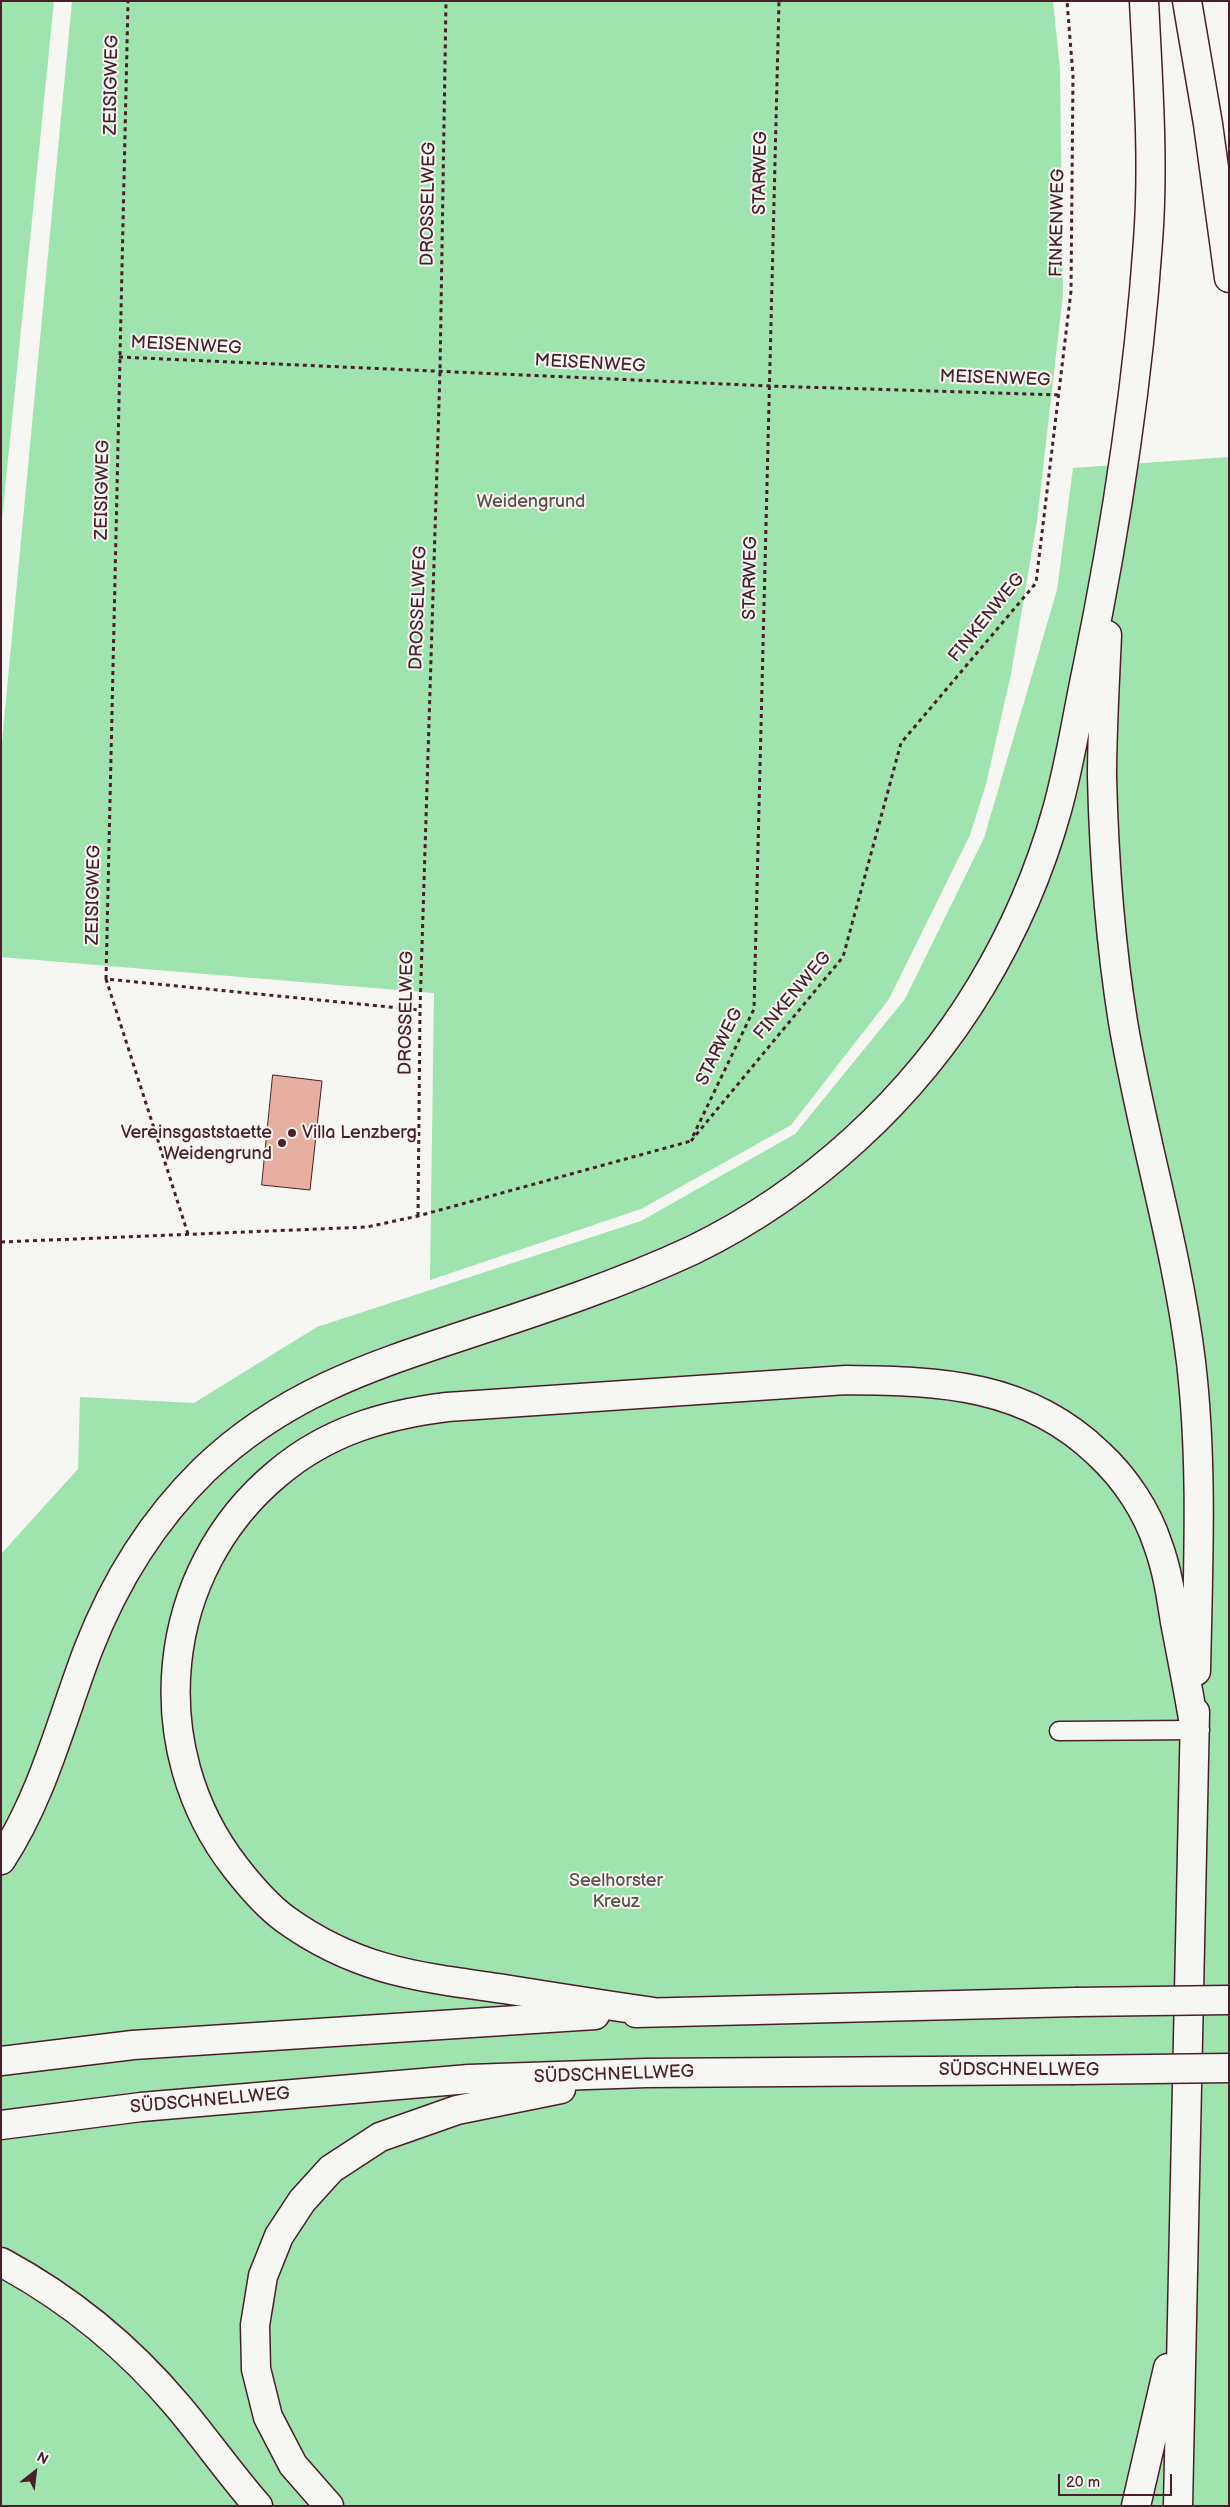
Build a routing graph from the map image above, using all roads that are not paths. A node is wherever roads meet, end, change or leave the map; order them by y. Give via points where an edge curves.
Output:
1 (1144, 1) edge
2 (1187, 1) edge
3 (1229, 278) edge
4 (1110, 559) junction
5 (1195, 1730) junction
6 (1059, 1731) dead end
7 (1, 1860) edge
8 (1229, 2000) edge
9 (654, 2012) junction
10 (1, 2061) edge
11 (1229, 2068) edge
12 (646, 2073) junction
13 (1, 2125) edge
14 (1, 2262) edge
15 (1181, 2308) junction
16 (258, 2506) edge
17 (329, 2506) edge
18 (1136, 2506) edge
19 (1178, 2506) edge

1 - 4 highway via 1148,236 1137,352
2 - 3 highway
4 - 5 highway via 1102,774 1104,856 1124,1025 1178,1280 1191,1362 1199,1519
4 - 7 highway via 1058,807 1038,869 1012,929 981,987 944,1041 903,1091 857,1137 807,1179 754,1216 696,1248 576,1298 336,1380 289,1405 244,1435 204,1470 168,1509 136,1552 110,1599 89,1648 36,1794
5 - 6 lane
5 - 9 highway via 1166,1576 1158,1544 1139,1504 1116,1470 1081,1436 1049,1415 1009,1397 966,1387 911,1380 846,1380 447,1407 401,1413 357,1426 315,1447 278,1473 239,1513 217,1542 196,1584 182,1627 175,1673 176,1719 184,1765 199,1808 221,1849 249,1886 283,1917 321,1943 363,1963 408,1975
5 - 15 highway
8 - 9 highway, bridge
9 - 10 highway via 143,2044
11 - 12 highway, SÜDSCHNELLWEG, bridge
12 - 13 highway, SÜDSCHNELLWEG via 469,2079 141,2107
12 - 17 highway via 457,2110 423,2120 380,2137 331,2169 302,2200 279,2236 263,2276 255,2325 256,2369 268,2418 293,2465
14 - 16 highway via 78,2310 129,2354 176,2405
15 - 18 highway
15 - 19 highway

